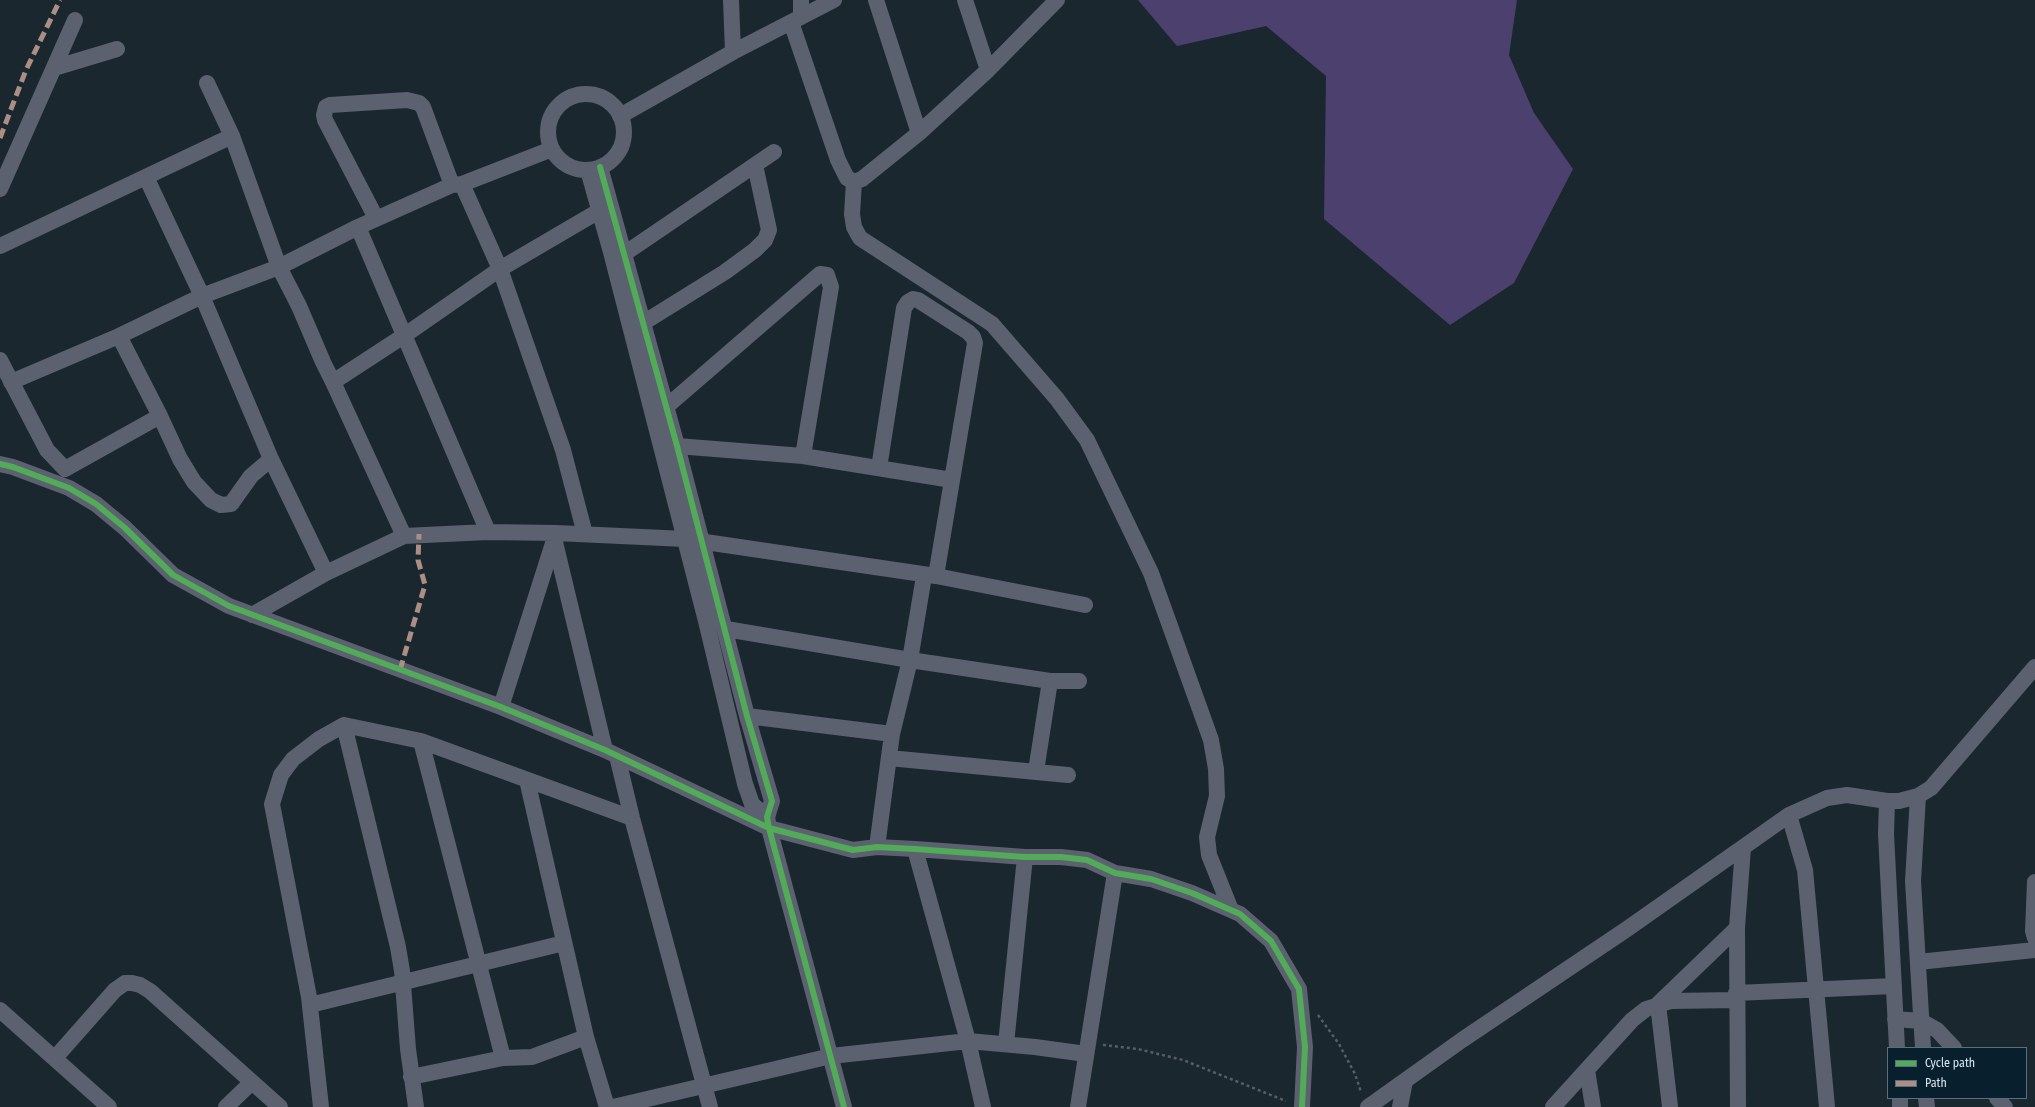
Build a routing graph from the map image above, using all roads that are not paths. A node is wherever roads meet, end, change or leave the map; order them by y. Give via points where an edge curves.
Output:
1 (731, 0) edge
2 (801, 0) edge
3 (834, 0) edge
4 (876, 0) edge
5 (965, 0) edge
6 (1057, 0) edge
7 (75, 20) dead end
8 (796, 20) junction
9 (117, 49) dead end
10 (733, 52) junction
11 (54, 68) junction
12 (988, 70) junction
13 (207, 82) dead end
14 (620, 116) junction
15 (919, 133) junction
16 (232, 136) junction
17 (552, 149) junction
18 (774, 152) dead end
19 (755, 165) junction
20 (594, 169) junction
21 (146, 177) junction
22 (854, 182) junction
23 (457, 184) junction
24 (0, 189) edge
25 (600, 211) junction
26 (376, 218) junction
27 (358, 227) junction
28 (0, 246) edge
29 (624, 254) junction
30 (279, 267) junction
31 (500, 269) junction
32 (202, 296) junction
33 (636, 324) junction
34 (405, 335) junction
35 (119, 336) junction
36 (0, 360) edge
37 (11, 382) junction
38 (333, 382) junction
39 (666, 407) junction
40 (160, 416) junction
41 (678, 446) junction
42 (803, 456) junction
43 (272, 459) junction
44 (0, 464) edge
45 (879, 468) junction
46 (65, 469) junction
47 (952, 480) junction
48 (69, 488) junction
49 (488, 532) junction
50 (585, 534) junction
51 (404, 536) junction
52 (555, 536) junction
53 (685, 539) junction
54 (702, 541) junction
55 (326, 573) junction
56 (930, 576) junction
57 (1085, 605) dead end
58 (252, 615) junction
59 (726, 630) junction
60 (910, 660) junction
61 (2035, 667) edge
62 (1050, 681) junction
63 (1079, 681) dead end
64 (501, 707) junction
65 (747, 716) junction
66 (344, 725) junction
67 (892, 734) junction
68 (421, 742) junction
69 (611, 753) junction
70 (889, 758) junction
71 (1036, 771) junction
72 (1068, 775) dead end
73 (527, 780) junction
74 (1918, 796) junction
75 (1887, 801) junction
76 (1789, 815) junction
77 (632, 818) junction
78 (768, 822) junction
79 (877, 848) junction
80 (1743, 848) junction
81 (915, 849) junction
82 (1025, 857) junction
83 (1115, 873) junction
84 (2035, 882) edge
85 (1232, 910) junction
86 (1737, 928) junction
87 (2035, 938) edge
88 (564, 943) junction
89 (2035, 950) edge
90 (1918, 962) junction
91 (478, 964) junction
92 (403, 982) junction
93 (1894, 986) junction
94 (1815, 990) junction
95 (1736, 997) junction
96 (1658, 1004) junction
97 (310, 1005) junction
98 (0, 1010) edge
99 (1895, 1019) junction
100 (1921, 1021) junction
101 (586, 1037) junction
102 (968, 1041) junction
103 (1006, 1044) junction
104 (1897, 1047) edge
105 (1923, 1047) edge
106 (1953, 1047) edge
107 (1088, 1048) junction
108 (831, 1056) junction
109 (55, 1058) junction
110 (504, 1058) junction
111 (1587, 1070) junction
112 (411, 1077) junction
113 (1405, 1081) junction
114 (252, 1082) junction
115 (704, 1085) junction
116 (1998, 1099) edge
117 (1364, 1100) edge
118 (109, 1107) edge
119 (226, 1107) edge
120 (280, 1107) edge
121 (321, 1107) edge
122 (416, 1107) edge
123 (607, 1107) edge
124 (613, 1107) edge
125 (710, 1107) edge
126 (844, 1107) edge
127 (983, 1107) edge
128 (1078, 1107) edge
129 (1302, 1107) edge
130 (1400, 1107) edge
131 (1553, 1107) edge
132 (1592, 1107) edge
133 (1670, 1107) edge
134 (1738, 1107) edge
135 (1827, 1107) edge
136 (2005, 1107) edge

1 - 10 street
2 - 8 street
3 - 8 street
4 - 15 street
5 - 12 street
6 - 12 street
7 - 11 street
8 - 10 street
8 - 22 street via 838,160 847,178
9 - 11 street
10 - 14 street
11 - 24 street
12 - 15 street
13 - 16 street
14 - 17 street via 612,104 599,96 584,94 570,98 558,107 550,120 548,134
14 - 20 street via 624,130 622,145 614,158
15 - 22 street via 862,179
16 - 21 street
16 - 30 street
17 - 20 street via 560,161 573,168
17 - 23 street
18 - 19 street
19 - 29 street
19 - 33 street via 769,230 765,240 725,272
20 - 25 street
20 - 29 street
21 - 28 street
21 - 32 street
22 - 85 street via 852,214 854,227 860,238 992,324 1057,399 1087,440 1151,573 1211,740 1217,796 1208,836 1209,855
23 - 26 street
23 - 26 street via 420,103 407,100 326,107 324,114 329,128
23 - 31 street
25 - 31 street
25 - 33 street
26 - 27 street
27 - 30 street
27 - 34 street
29 - 33 street
30 - 32 street
30 - 38 street
31 - 34 street
31 - 50 street via 563,450
32 - 35 street
32 - 43 street
33 - 39 street
33 - 53 street
34 - 38 street
34 - 49 street
35 - 37 street
35 - 40 street
36 - 37 street
37 - 46 street via 48,450
38 - 51 street
39 - 41 street
39 - 42 street via 823,274 830,280 831,287
40 - 43 street via 194,482 211,500 221,505 231,504 251,476
40 - 46 street
41 - 42 street
41 - 54 street
42 - 45 street
43 - 55 street
44 - 48 street
45 - 47 street
45 - 47 street via 904,308 908,302 918,300 968,332 975,343
46 - 48 street
47 - 56 street
48 - 58 street via 96,504 125,528 173,575 229,606
49 - 51 street
49 - 52 street
50 - 52 street
50 - 53 street
51 - 55 street
52 - 64 street
52 - 69 street
53 - 54 street
53 - 78 street via 746,784 752,804
54 - 56 street
54 - 59 street
55 - 58 street
56 - 57 street
56 - 60 street
58 - 64 street
59 - 60 street
59 - 65 street
60 - 62 street
60 - 67 street
61 - 74 street via 1943,776
62 - 63 street
62 - 71 street
64 - 69 street
65 - 67 street
65 - 78 street via 772,801
66 - 68 street
66 - 92 street via 398,947
66 - 97 street via 312,743 293,759 281,775 272,804
67 - 70 street
68 - 73 street
68 - 91 street
69 - 77 street
69 - 78 street
70 - 71 street
70 - 79 street
71 - 72 street
73 - 77 street
73 - 88 street
74 - 75 street
74 - 90 street via 1913,881
75 - 76 street via 1847,795 1827,798
75 - 93 street via 1886,834
76 - 80 street
76 - 94 street via 1805,870
77 - 115 street
78 - 79 street via 853,850
78 - 108 street
79 - 81 street
80 - 86 street
80 - 113 street
81 - 82 street
81 - 102 street
82 - 83 street via 1087,860
82 - 103 street
83 - 85 street via 1152,879
83 - 107 street
84 - 87 street
85 - 129 street via 1271,941 1299,988 1305,1047
86 - 95 street
86 - 96 street
88 - 91 street
88 - 101 street
89 - 90 street
90 - 100 street
91 - 92 street
91 - 110 street
92 - 97 street
92 - 112 street
93 - 94 street
93 - 99 street
94 - 95 street
94 - 135 street
95 - 96 street
95 - 134 street
96 - 111 street via 1646,1009 1632,1020
96 - 133 street
97 - 121 street
98 - 109 street
99 - 100 street
99 - 104 street
100 - 105 street
100 - 106 street via 1937,1030
101 - 110 street via 532,1057
101 - 123 street
102 - 103 street
102 - 108 street
102 - 127 street
103 - 107 street
107 - 128 street
108 - 115 street
108 - 126 street
109 - 114 street via 116,990 125,983 132,983 150,991
109 - 118 street
110 - 112 street
111 - 131 street
111 - 132 street
112 - 122 street
113 - 117 street
113 - 130 street
114 - 119 street
114 - 120 street
115 - 124 street
115 - 125 street
116 - 136 street

